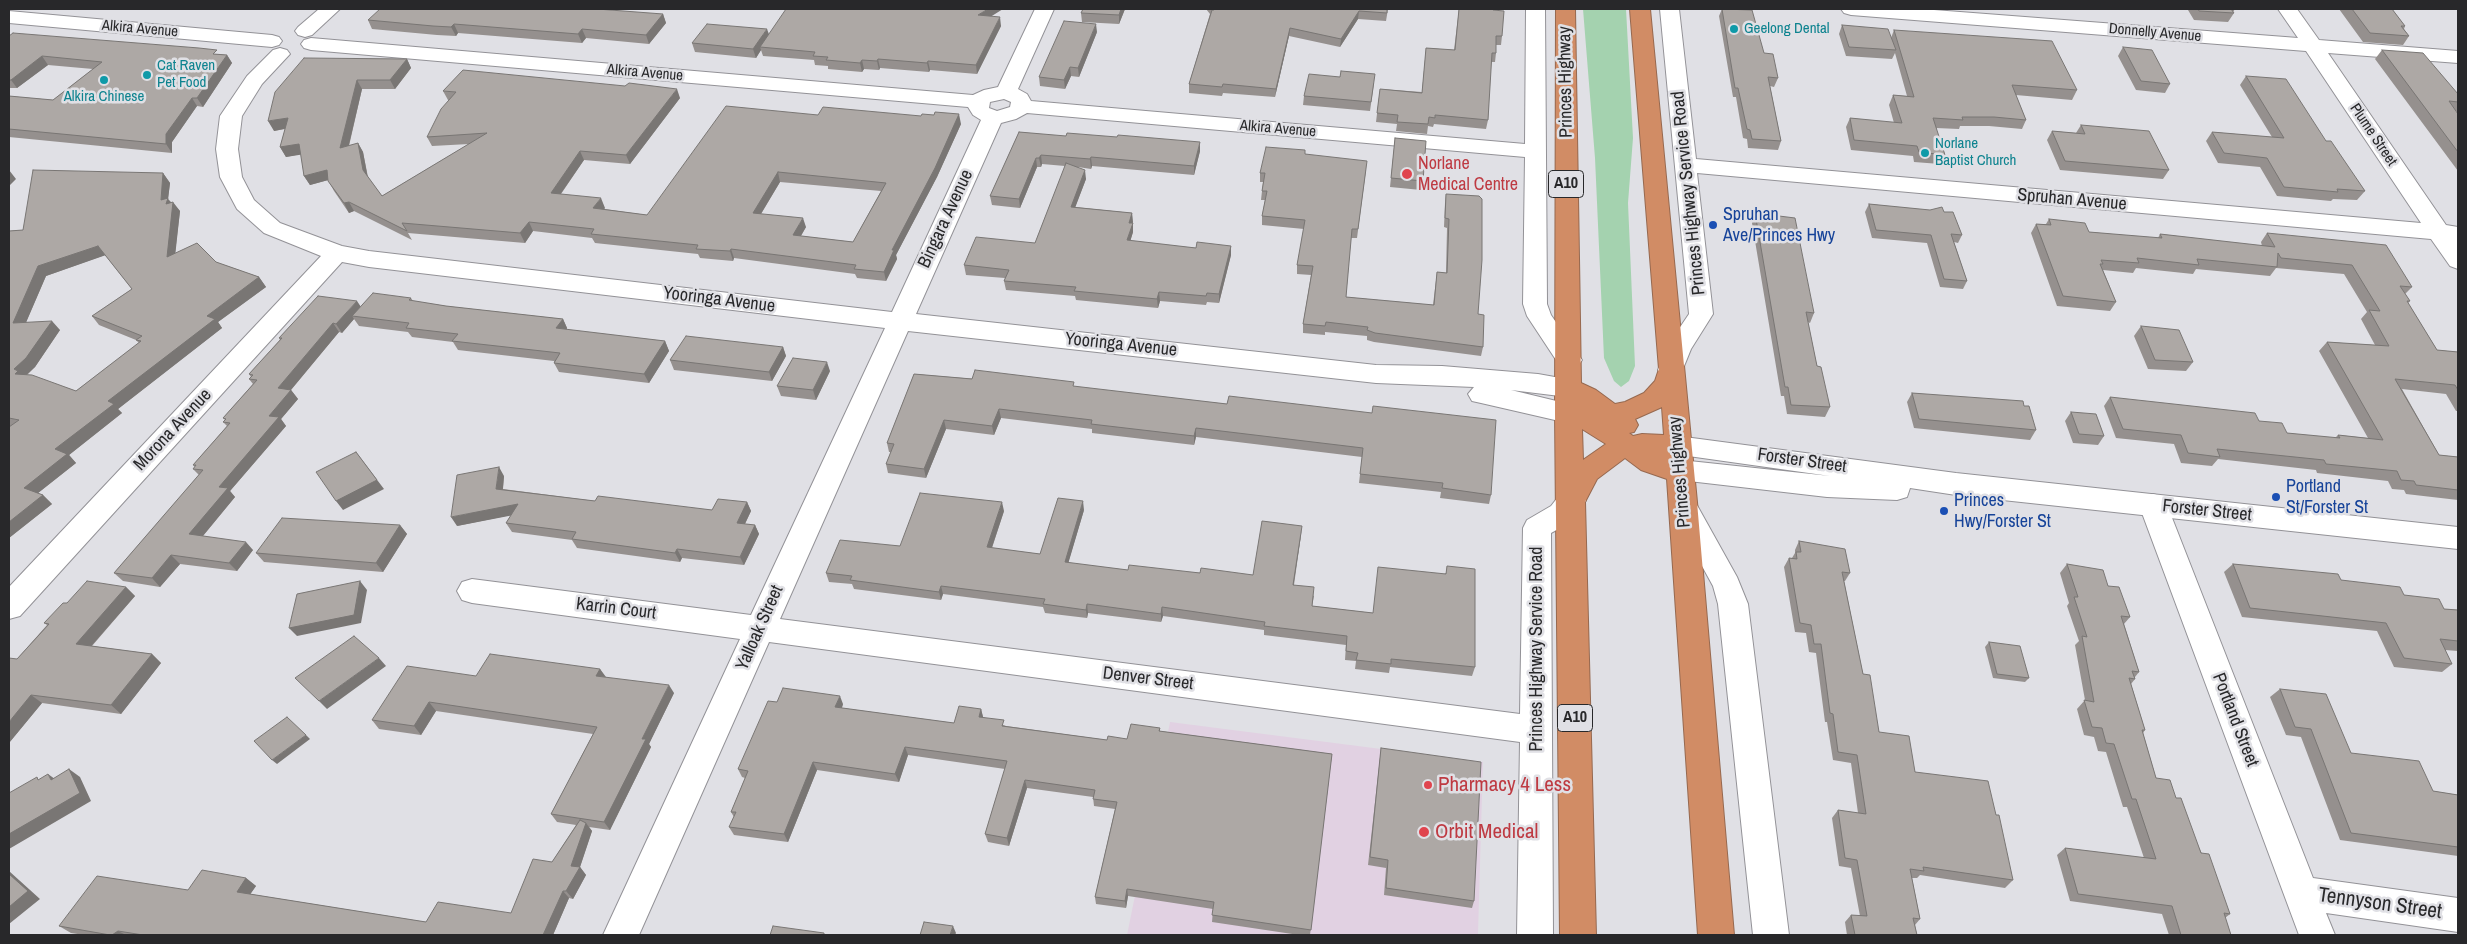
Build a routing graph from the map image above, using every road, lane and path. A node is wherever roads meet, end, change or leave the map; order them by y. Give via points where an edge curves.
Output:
1 (330, 9) edge
2 (1044, 9) edge
3 (1536, 9) edge
4 (1565, 9) edge
5 (1640, 9) edge
6 (1668, 9) edge
7 (1851, 9) edge
8 (2288, 9) edge
9 (18, 18) edge
10 (9, 32) edge
11 (308, 38) junction
12 (2313, 46) junction
13 (276, 47) junction
14 (2458, 57) edge
15 (1006, 92) junction
16 (1022, 106) junction
17 (986, 110) junction
18 (1534, 151) junction
19 (1686, 165) junction
20 (2449, 233) edge
21 (337, 253) junction
22 (2458, 261) edge
23 (899, 321) junction
24 (1569, 360) junction
25 (1671, 370) junction
26 (1568, 401) junction
27 (1611, 415) junction
28 (1628, 447) junction
29 (1678, 458) junction
30 (1572, 500) junction
31 (2153, 505) junction
32 (1683, 506) junction
33 (2458, 538) edge
34 (472, 590) dead end
35 (9, 607) edge
36 (760, 629) junction
37 (1536, 730) junction
38 (2301, 893) junction
39 (2458, 915) edge
40 (620, 935) edge
41 (1534, 935) edge
42 (1578, 935) edge
43 (1716, 935) edge
44 (1771, 935) edge
45 (2317, 935) edge

1 - 11 street
2 - 15 street
3 - 18 street
4 - 24 highway, Princes Highway / A10
5 - 25 highway, Princes Highway
6 - 19 street, Princes Highway Service Road
7 - 12 street, Donnelly Avenue
8 - 12 street, Plume Street
9 - 10 street
9 - 13 street, Alkira Avenue
11 - 13 street via 291,32
11 - 17 street, Alkira Avenue
12 - 14 street, Donnelly Avenue
12 - 20 street, Plume Street
13 - 21 street, Yooringa Avenue via 231,116 227,149 231,177 245,204 272,228
15 - 16 street via 1020,98
15 - 17 street via 991,94
16 - 17 street via 1012,114
16 - 18 street, Alkira Avenue
17 - 23 street, Bingara Avenue
18 - 24 street via 1535,306
19 - 20 street, Spruhan Avenue
19 - 25 street, Princes Highway Service Road via 1701,314 1679,348
20 - 22 street, Plume Street
21 - 23 street, Yooringa Avenue
21 - 35 street, Morona Avenue
23 - 26 street, Yooringa Avenue via 1376,374 1520,401
23 - 36 street, Yalloak Street
24 - 26 highway, Princes Highway / A10
25 - 27 highway via 1666,385 1653,400
25 - 29 highway, Princes Highway
26 - 27 highway via 1587,397
26 - 28 highway
26 - 30 highway, Princes Highway / A10
27 - 29 highway
28 - 29 highway via 1651,444
28 - 30 highway via 1593,465 1582,478
29 - 31 street, Forster Street via 1868,489 1956,484
29 - 32 highway, Princes Highway
30 - 37 street, Princes Highway Service Road via 1561,514 1537,528
30 - 42 highway, Princes Highway / A10
31 - 33 street, Forster Street
31 - 38 street, Portland Street
32 - 43 highway, Princes Highway
32 - 44 street via 1727,585 1733,604
34 - 36 street, Karrin Court
36 - 37 street, Denver Street
36 - 40 street, Yalloak Street
37 - 41 street, Princes Highway Service Road
38 - 39 street, Tennyson Street
38 - 45 street, Portland Street

